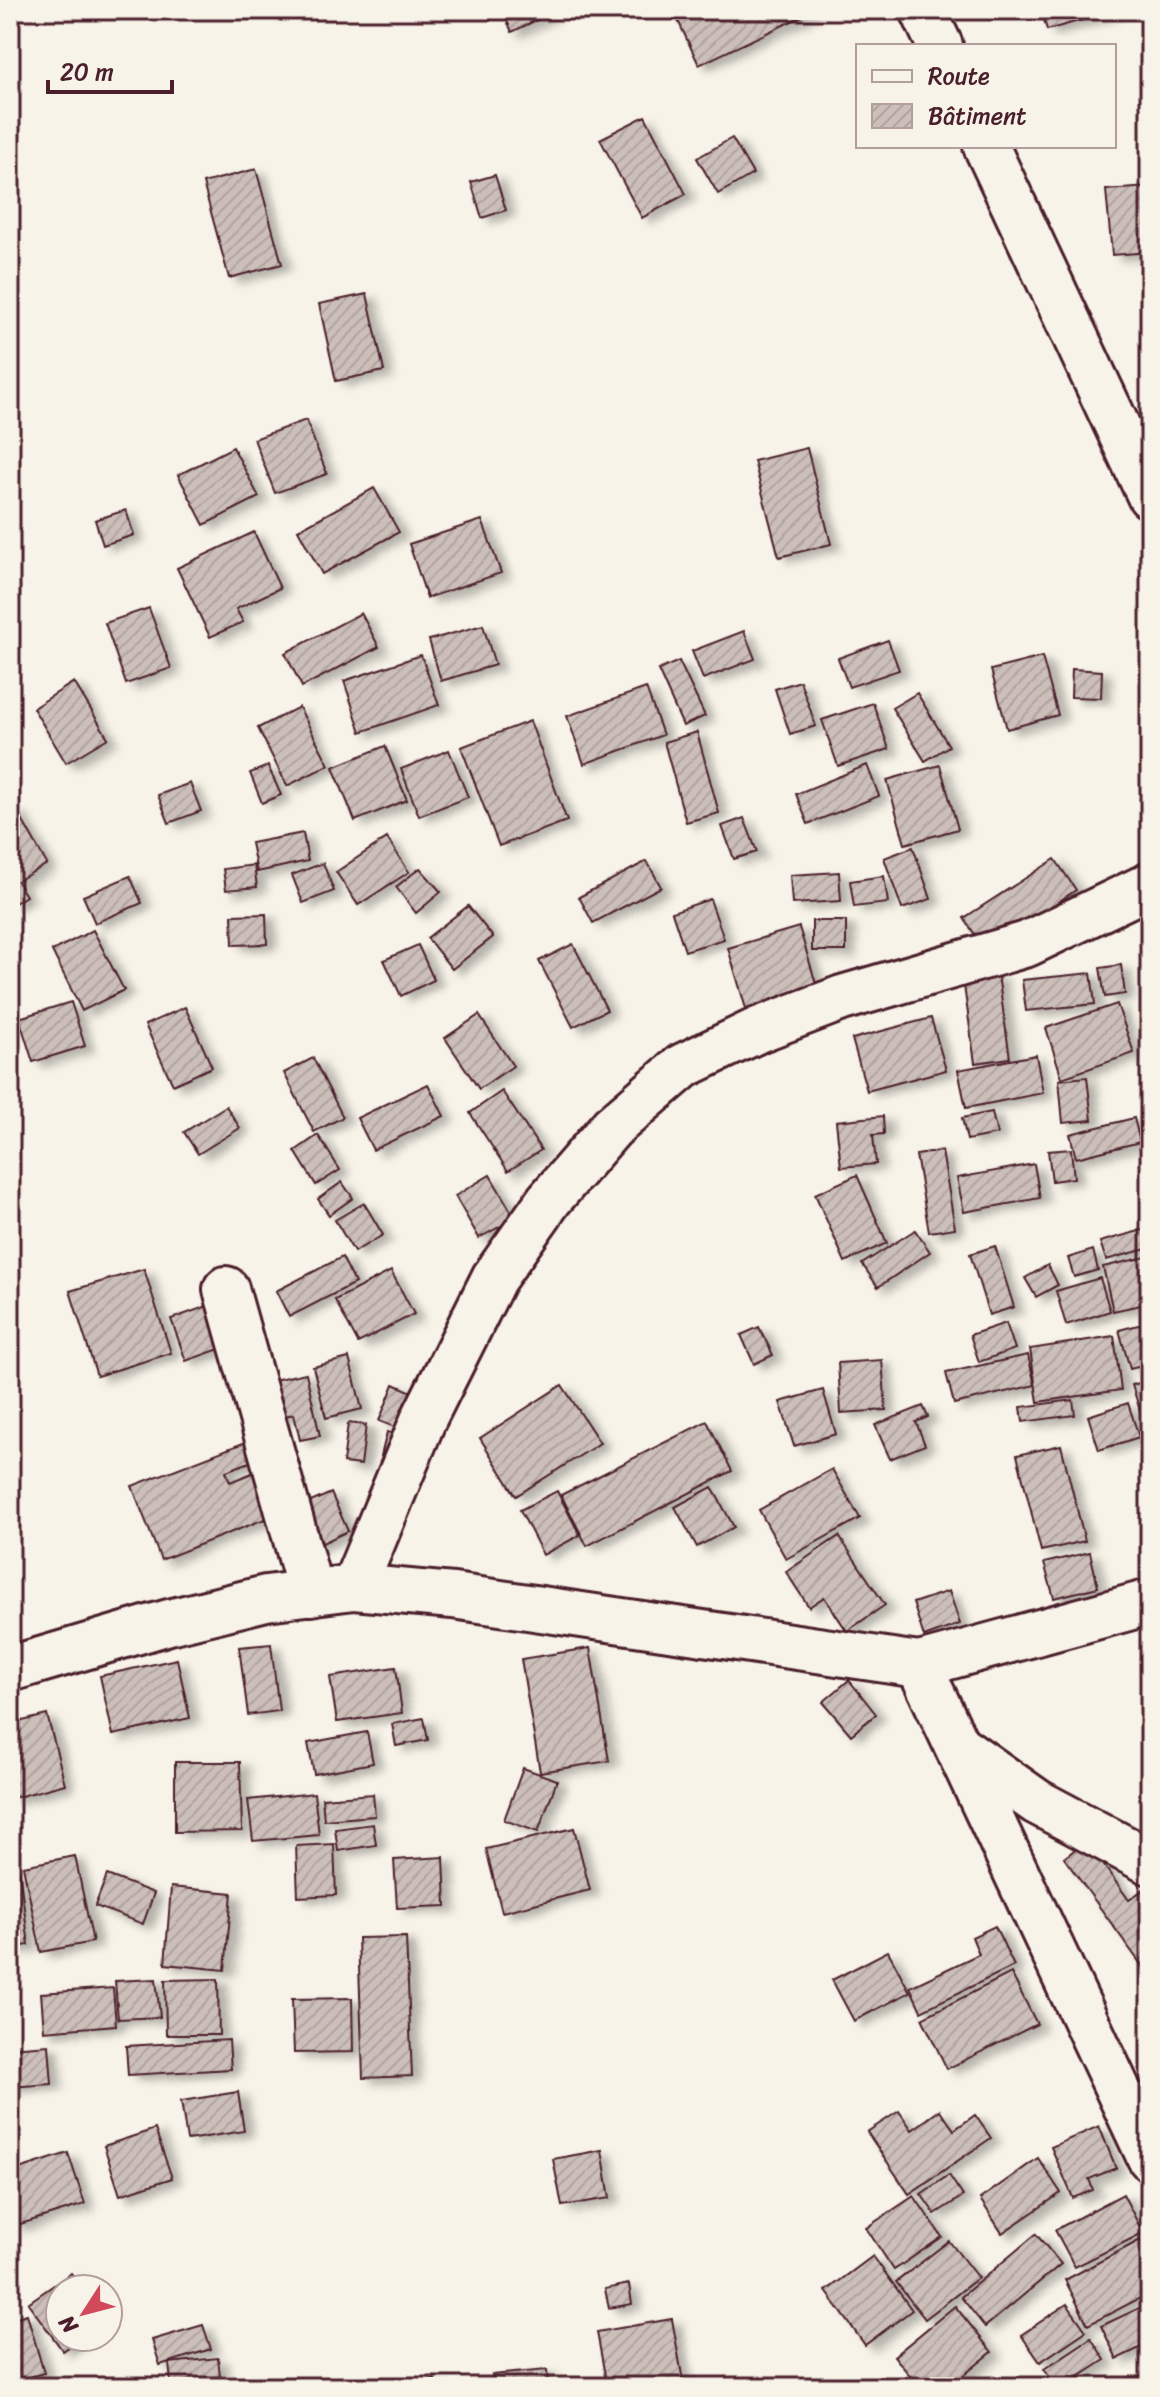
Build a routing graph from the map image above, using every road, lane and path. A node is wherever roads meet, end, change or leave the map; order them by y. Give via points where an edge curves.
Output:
1 (923, 10) edge
2 (939, 44) edge
3 (987, 148) edge
4 (1150, 496) edge
5 (1150, 885) edge
6 (226, 1289) dead end
7 (354, 1587) junction
8 (311, 1593) junction
9 (1150, 1602) edge
10 (919, 1665) junction
11 (10, 1669) edge
12 (957, 1746) junction
13 (1150, 1862) edge
14 (1150, 2158) edge

1 - 2 street
3 - 4 street
5 - 7 street via 1027,944 842,998 758,1030 683,1066 612,1127 549,1200 494,1278 424,1418
6 - 8 street
7 - 8 street
7 - 10 street via 453,1596
8 - 11 street via 266,1598 169,1622
9 - 10 street
10 - 12 street
12 - 13 street via 1037,1802
12 - 14 street

